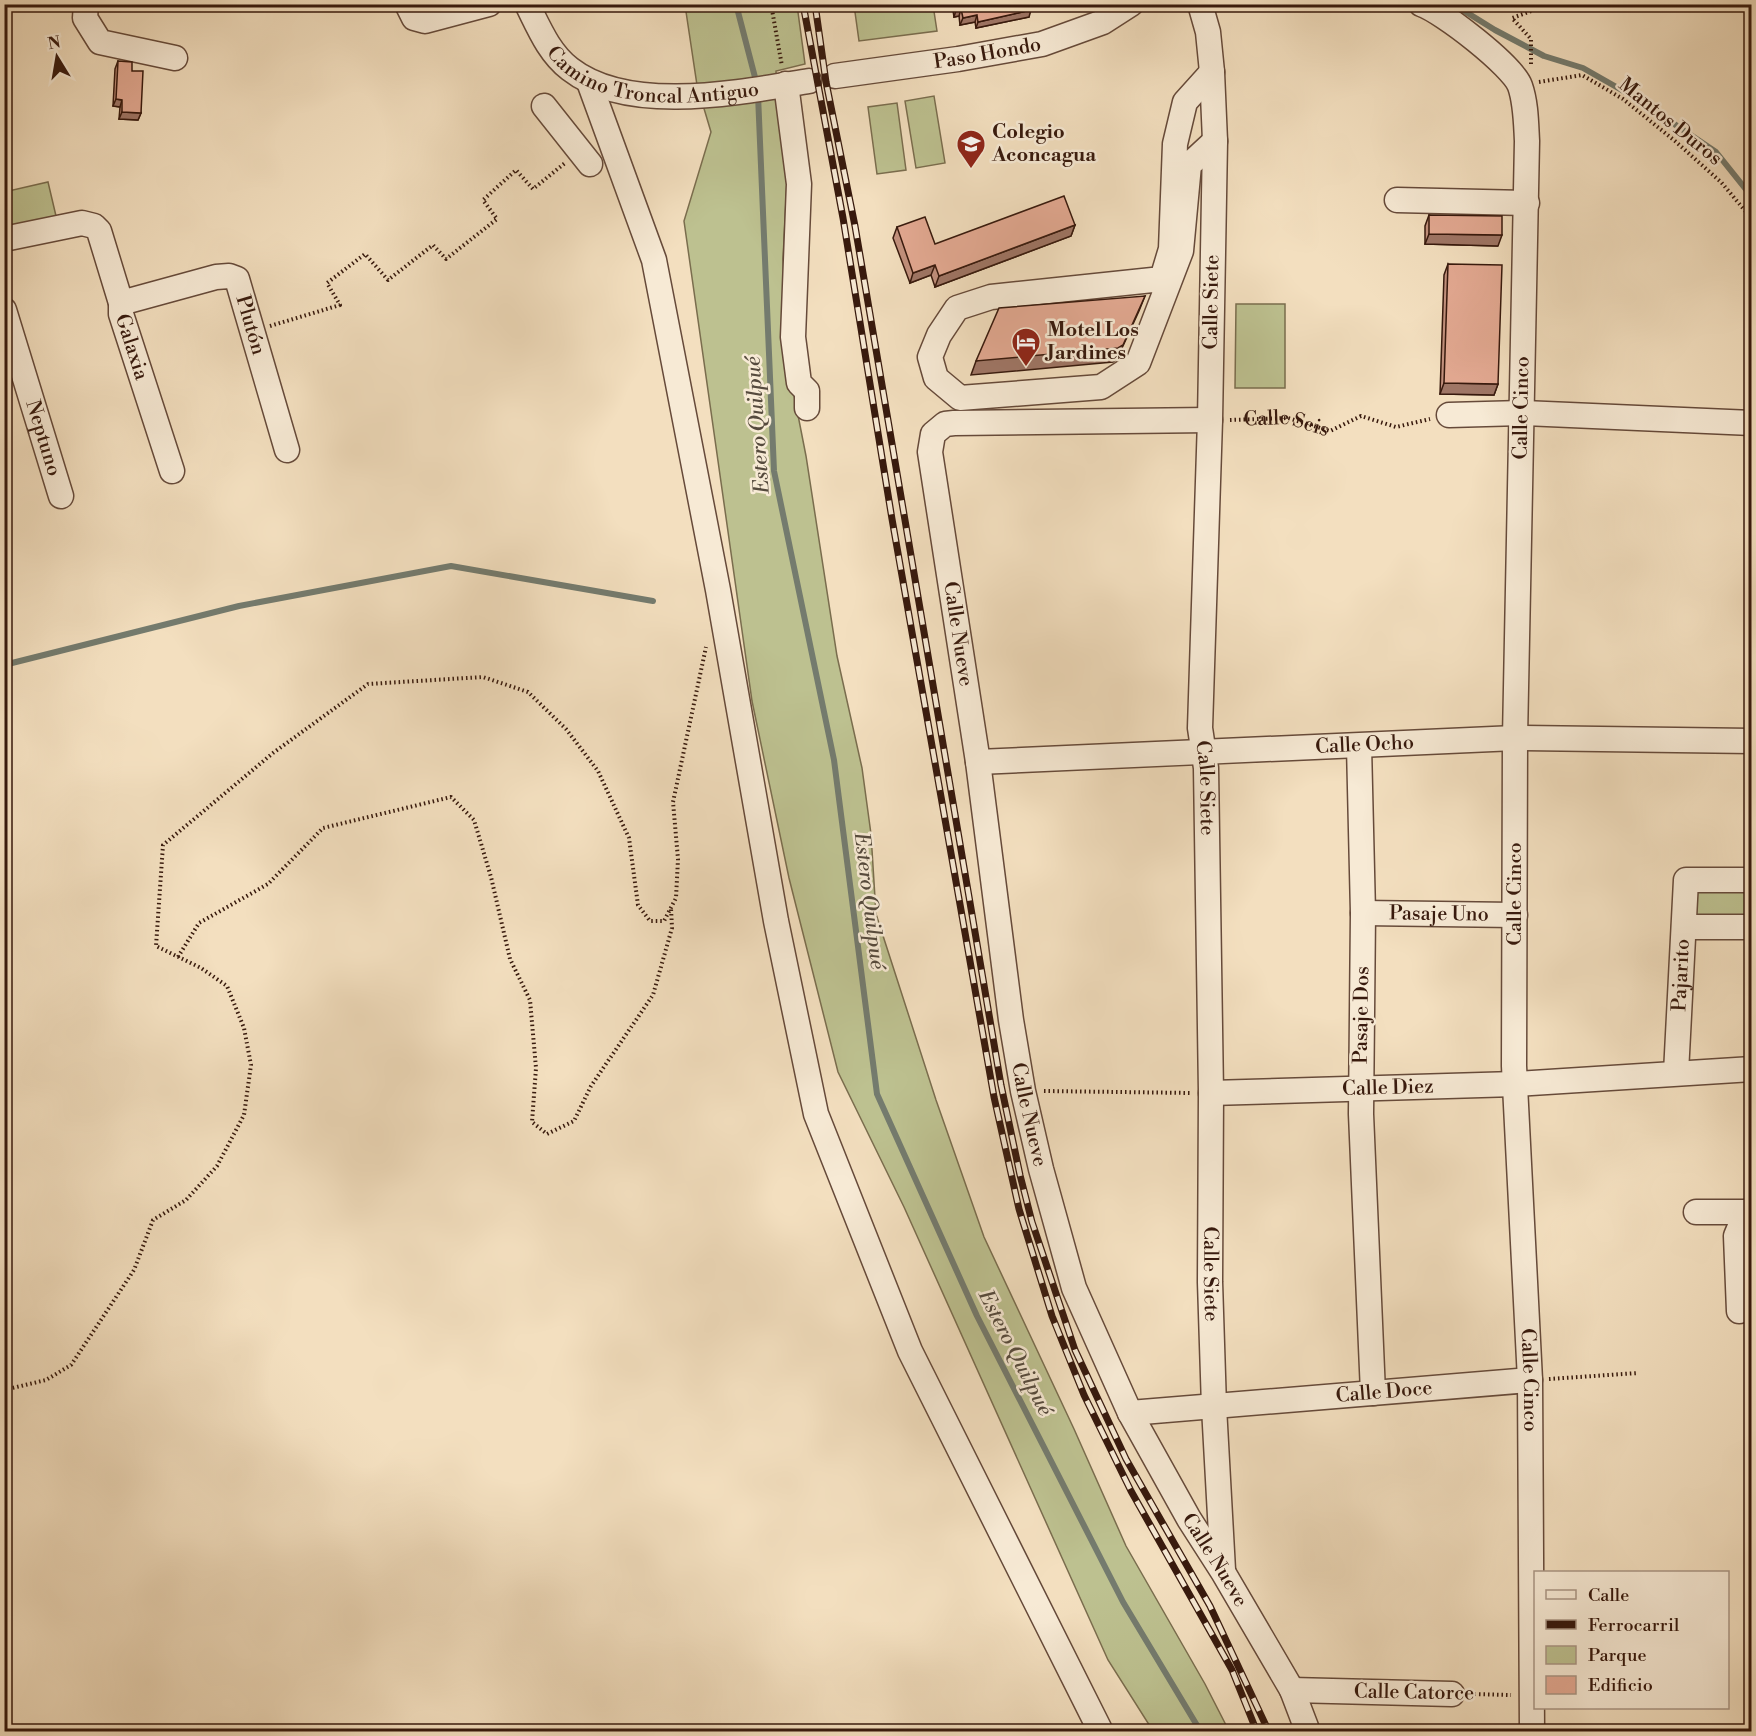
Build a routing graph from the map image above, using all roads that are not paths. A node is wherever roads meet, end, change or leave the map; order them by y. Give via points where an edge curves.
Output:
1 (86, 4) edge
2 (407, 4) edge
3 (489, 4) edge
4 (527, 4) edge
5 (1131, 4) edge
6 (1200, 4) edge
7 (1421, 4) edge
8 (175, 58) dead end
9 (1212, 72) junction
10 (835, 76) dead end
11 (589, 82) junction
12 (544, 106) dead end
13 (601, 112) junction
14 (1215, 141) junction
15 (1396, 200) dead end
16 (1527, 203) junction
17 (4, 239) edge
18 (122, 303) junction
19 (4, 310) edge
20 (807, 408) dead end
21 (1522, 412) junction
22 (1449, 415) road end
23 (1210, 420) junction
24 (1752, 423) edge
25 (287, 450) dead end
26 (172, 471) dead end
27 (61, 496) dead end
28 (1515, 738) junction
29 (1752, 741) edge
30 (1359, 746) junction
31 (1204, 750) junction
32 (978, 762) junction
33 (1752, 880) edge
34 (1362, 914) junction
35 (1515, 915) junction
36 (1684, 927) junction
37 (1752, 927) edge
38 (1752, 1070) edge
39 (1676, 1073) junction
40 (1515, 1084) junction
41 (1361, 1088) junction
42 (1211, 1093) junction
43 (1696, 1212) dead end
44 (1749, 1212) edge
45 (1739, 1311) dead end
46 (1530, 1380) junction
47 (1373, 1393) junction
48 (1214, 1407) junction
49 (1130, 1413) junction
50 (1223, 1572) junction
51 (1292, 1690) junction
52 (1452, 1694) road end
53 (1101, 1731) edge
54 (1308, 1731) edge
55 (1532, 1731) edge

1 - 8 street via 85,18 100,42
2 - 3 street via 414,18 425,21
4 - 11 street, Camino Troncal Antiguo via 551,49
5 - 10 street, Paso Hondo via 1103,22 1042,44
6 - 9 street, Calle Siete via 1208,32
7 - 16 street, Calle Cinco via 1447,19 1525,79
9 - 14 street, Calle Siete
9 - 14 street via 1185,102 1177,134 1170,249 1162,279 991,297 957,309 930,357 936,378 960,398 1101,387 1138,363 1181,251 1189,165
11 - 13 street
11 - 20 street, Camino Troncal Antiguo via 652,96 685,97 797,82 799,184 793,337 799,383 807,391
12 - 13 street via 579,150
13 - 53 street via 654,260 718,590 776,921 816,1114 910,1351
14 - 23 street, Calle Siete
15 - 16 street
16 - 21 street, Calle Cinco
17 - 18 street, Galaxia via 82,223 94,226 102,236
18 - 25 street, Plutón via 216,277 237,279
18 - 26 street, Galaxia via 121,314
19 - 27 street, Neptuno
21 - 22 street
21 - 24 street
21 - 28 street, Calle Cinco
23 - 31 street, Calle Siete via 1200,728
23 - 32 street, Calle Nueve via 954,423 945,424 933,434 930,452
28 - 29 street, Calle Ocho
28 - 30 street, Calle Ocho
28 - 35 street, Calle Cinco
30 - 31 street, Calle Ocho
30 - 34 street, Pasaje Dos
31 - 32 street, Calle Ocho
31 - 42 street, Calle Siete
32 - 49 street, Calle Nueve via 1011,1020 1041,1169 1074,1288
33 - 36 street, Pajarito via 1686,879
34 - 35 street, Pasaje Uno
34 - 41 street, Pasaje Dos
35 - 40 street, Calle Cinco
36 - 37 street
36 - 39 street, Pajarito
38 - 39 street, Calle Diez
39 - 40 street, Calle Diez
40 - 41 street, Calle Diez
40 - 46 street, Calle Cinco
41 - 42 street, Calle Diez
41 - 47 street, Pasaje Dos
42 - 48 street, Calle Siete
43 - 44 street
44 - 45 street via 1736,1236
46 - 47 street, Calle Doce
46 - 55 street, Calle Cinco
47 - 48 street, Calle Doce
48 - 49 street, Calle Doce
48 - 50 street, Calle Siete
49 - 50 street, Calle Nueve
50 - 51 street, Calle Nueve
51 - 52 street, Calle Catorce
51 - 54 street, Calle Nueve

